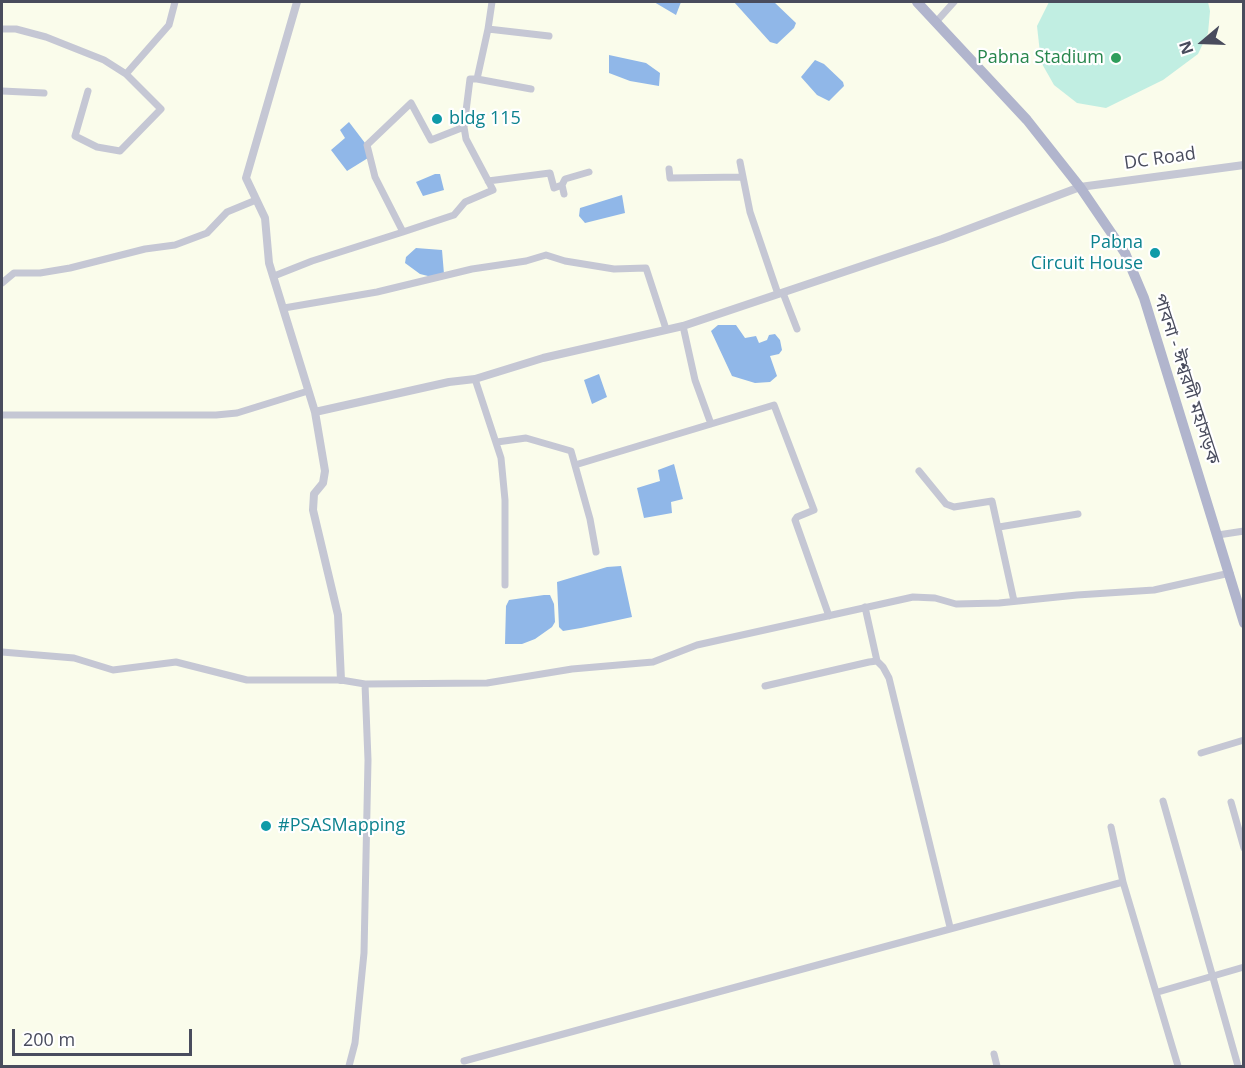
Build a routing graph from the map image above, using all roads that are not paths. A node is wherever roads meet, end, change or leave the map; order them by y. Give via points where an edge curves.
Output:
1 (175, 2) edge
2 (297, 2) edge
3 (492, 2) edge
4 (917, 2) edge
5 (954, 2) edge
6 (936, 22) junction
7 (2, 29) edge
8 (488, 29) junction
9 (549, 36) dead end
10 (126, 74) junction
11 (477, 79) junction
12 (531, 89) dead end
13 (88, 90) dead end
14 (2, 92) edge
15 (44, 93) dead end
16 (464, 127) junction
17 (740, 162) dead end
18 (1244, 165) edge
19 (669, 169) dead end
20 (589, 172) dead end
21 (743, 177) junction
22 (488, 181) junction
23 (562, 184) junction
24 (1080, 187) junction
25 (564, 194) dead end
26 (255, 200) junction
27 (403, 232) junction
28 (274, 276) junction
29 (2, 283) edge
30 (781, 294) junction
31 (284, 308) junction
32 (683, 326) junction
33 (666, 329) junction
34 (797, 329) dead end
35 (475, 379) junction
36 (308, 391) junction
37 (315, 412) junction
38 (2, 415) edge
39 (711, 424) junction
40 (497, 442) junction
41 (575, 465) junction
42 (919, 471) dead end
43 (1078, 514) dead end
44 (999, 527) junction
45 (1244, 531) edge
46 (1218, 535) junction
47 (596, 552) dead end
48 (1230, 573) junction
49 (505, 585) dead end
50 (1014, 602) junction
51 (865, 607) junction
52 (829, 616) junction
53 (1244, 624) edge
54 (2, 652) edge
55 (877, 661) junction
56 (341, 680) junction
57 (365, 684) junction
58 (765, 686) dead end
59 (1244, 741) edge
60 (1201, 753) dead end
61 (1163, 801) dead end
62 (1231, 802) dead end
63 (1111, 827) dead end
64 (1244, 848) edge
65 (1123, 882) junction
66 (950, 927) junction
67 (1244, 967) edge
68 (1213, 976) junction
69 (1158, 992) junction
70 (994, 1054) dead end
71 (464, 1061) dead end
72 (349, 1066) edge
73 (997, 1066) edge
74 (1178, 1066) edge
75 (1238, 1066) edge

1 - 10 street via 169,25
2 - 26 street via 247,172
3 - 8 street
4 - 6 main road, পাবনা - ঈশ্বরদী মহাসড়ক
5 - 6 street
6 - 24 main road, পাবনা - ঈশ্বরদী মহাসড়ক via 1027,120
7 - 10 street via 16,29 75,48
8 - 9 street
8 - 11 street
10 - 13 street via 161,109 120,151 98,147 75,136
11 - 12 street
11 - 16 street via 470,79
14 - 15 street
16 - 22 street via 466,139
16 - 27 street via 431,140 411,103 367,145 375,177
17 - 21 street
18 - 24 street, DC Road
19 - 21 street via 670,178
20 - 23 street via 565,179
21 - 30 street via 758,242
22 - 23 street via 550,173 554,188
22 - 27 street via 493,190 465,202 454,215
23 - 25 street
24 - 30 street, DC Road
24 - 46 main road, পাবনা - ঈশ্বরদী মহাসড়ক via 1125,253 1144,297
26 - 28 street via 265,218
26 - 29 street via 227,212 207,233 175,245 70,268 14,273
27 - 28 street
28 - 31 street
30 - 32 street, DC Road
30 - 34 street
31 - 33 street via 546,255 614,269 646,268
31 - 36 street
32 - 33 street, DC Road
32 - 39 street via 695,380
33 - 35 street, DC Road via 543,358
35 - 37 street, DC Road
35 - 40 street
36 - 37 street
36 - 38 street via 216,415
37 - 56 street via 325,471 323,483 314,494 313,510 338,615
39 - 41 street
39 - 52 street via 776,406 814,510 795,520
40 - 41 street via 526,438 567,448
40 - 49 street via 505,500
41 - 47 street
42 - 44 street via 946,504 954,507 992,501
43 - 44 street
44 - 50 street
45 - 46 street
46 - 48 main road, পাবনা - ঈশ্বরদী মহাসড়ক
48 - 50 street via 1154,590
48 - 53 main road, পাবনা - ঈশ্বরদী মহাসড়ক
50 - 51 street via 956,604 913,597
51 - 52 street
51 - 55 street
52 - 57 street via 697,645 653,662 572,669 487,683
54 - 56 street via 74,658 113,670 176,662 247,680
55 - 58 street
55 - 66 street via 889,678
56 - 57 street
57 - 72 street via 368,772 364,953
59 - 60 street
61 - 68 street
62 - 64 street
63 - 65 street
65 - 66 street
65 - 69 street
66 - 71 street
67 - 68 street
68 - 69 street
68 - 75 street
69 - 74 street
70 - 73 street

